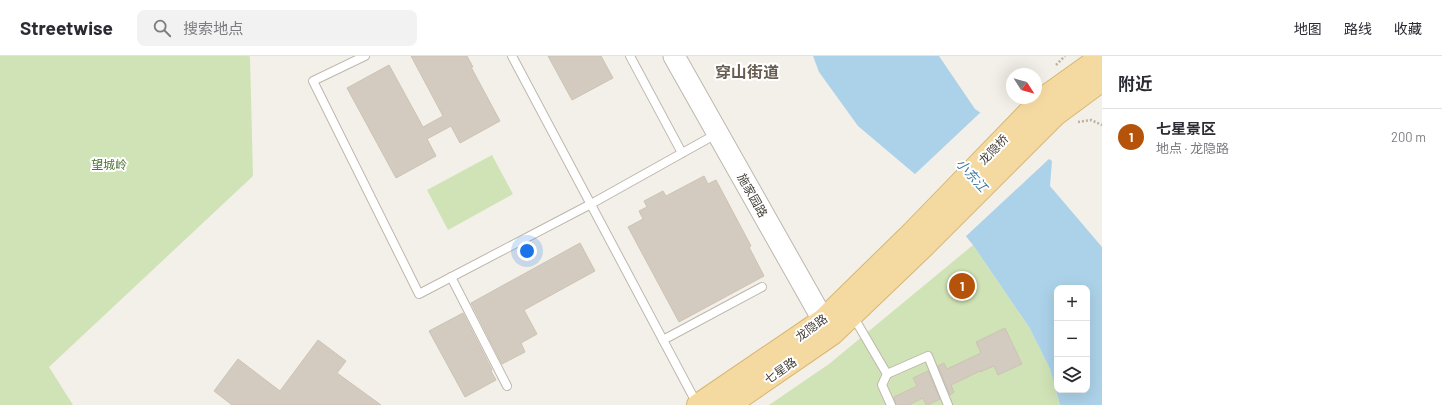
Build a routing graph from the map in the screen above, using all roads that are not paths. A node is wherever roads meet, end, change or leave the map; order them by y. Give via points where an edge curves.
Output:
1 (366, 56) edge
2 (512, 56) edge
3 (630, 56) edge
4 (674, 56) edge
5 (1102, 65) edge
6 (1094, 84) edge
7 (718, 133) junction
8 (682, 153) junction
9 (591, 204) junction
10 (918, 240) junction
11 (451, 277) junction
12 (762, 287) dead end
13 (853, 315) junction
14 (828, 327) junction
15 (663, 340) junction
16 (887, 374) junction
17 (507, 386) dead end
18 (698, 405) edge
19 (729, 405) edge
20 (891, 405) edge
21 (948, 405) edge

1 - 11 lane via 313,81 419,294
2 - 9 lane
3 - 8 lane
4 - 7 street, 施家园路
5 - 6 main road, 龙隐桥 via 1097,60
6 - 10 main road, 龙隐桥 via 1048,107
7 - 8 lane
7 - 14 street, 施家园路
8 - 9 lane
9 - 11 lane
9 - 15 lane
10 - 13 main road, 龙隐路
10 - 14 main road, 龙隐路
11 - 17 lane
12 - 15 lane
13 - 14 main road, 龙隐路
13 - 16 lane
14 - 18 main road, 龙隐路
14 - 19 main road, 七星路
15 - 18 lane
16 - 20 lane via 882,386
16 - 21 lane via 928,356

